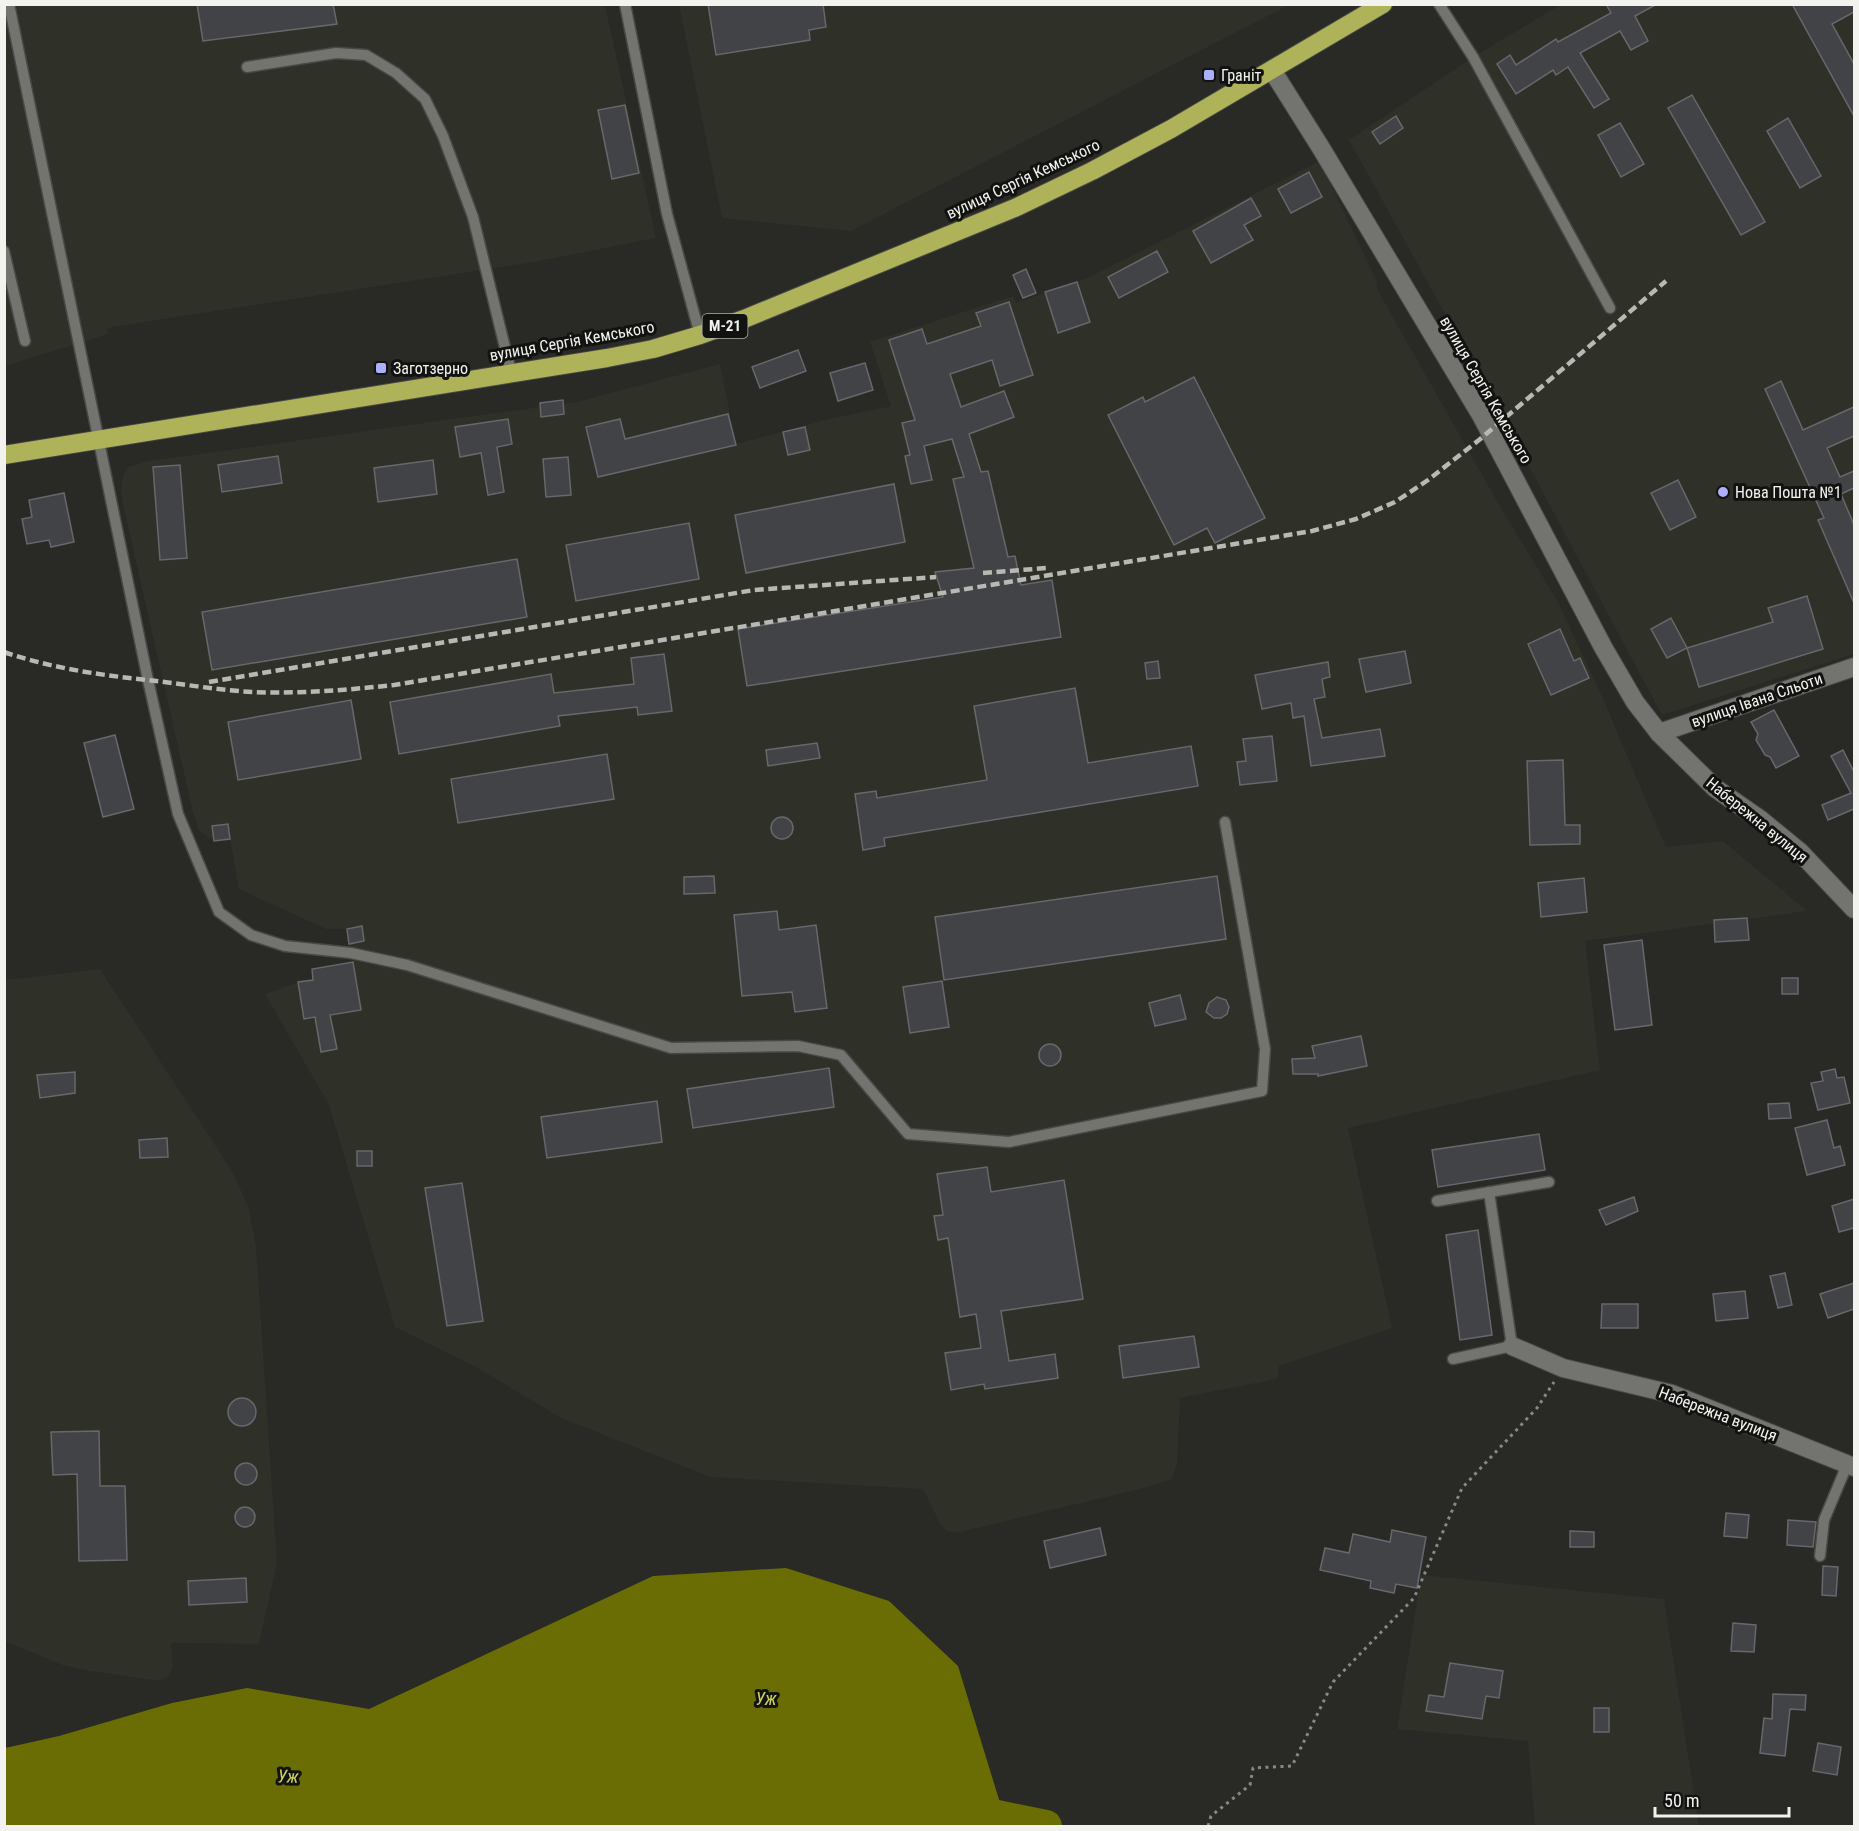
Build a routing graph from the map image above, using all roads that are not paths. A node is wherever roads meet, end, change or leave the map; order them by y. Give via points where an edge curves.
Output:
1 (9, 4) edge
2 (625, 4) edge
3 (1383, 4) edge
4 (1439, 4) edge
5 (247, 67) dead end
6 (1272, 70) junction
7 (4, 251) edge
8 (1610, 308) dead end
9 (700, 335) junction
10 (25, 340) dead end
11 (511, 372) junction
12 (98, 439) junction
13 (4, 455) edge
14 (1854, 667) edge
15 (1659, 733) junction
16 (1225, 822) dead end
17 (1854, 909) edge
18 (1549, 1182) dead end
19 (1489, 1192) junction
20 (1437, 1201) dead end
21 (1512, 1346) junction
22 (1453, 1359) dead end
23 (1851, 1466) edge
24 (1820, 1556) dead end

1 - 12 lane
2 - 9 lane via 667,214
3 - 6 highway, вулиця Сергія Кемського / М-21
4 - 8 lane via 1473,57
5 - 11 lane via 336,53 366,55 396,73 425,99 473,217
6 - 9 highway, вулиця Сергія Кемського / М-21 via 1171,129 1017,207
6 - 15 street, вулиця Сергія Кемського via 1481,415 1603,647 1635,702
7 - 10 lane
9 - 11 highway, вулиця Сергія Кемського / М-21 via 653,349
11 - 12 highway, вулиця Сергія Кемського / М-21
12 - 13 highway, вулиця Сергія Кемського / М-21
12 - 16 lane via 178,814 219,912 262,939 407,965 671,1048 798,1046 841,1055 908,1134 1009,1142 1262,1091 1265,1049
14 - 15 street, вулиця Івана Сльоти
15 - 17 street, Набережна вулиця via 1715,789 1800,852
18 - 19 lane
19 - 20 lane
19 - 21 lane
21 - 22 lane
21 - 23 street, Набережна вулиця via 1563,1368 1672,1394
23 - 24 lane via 1824,1520

